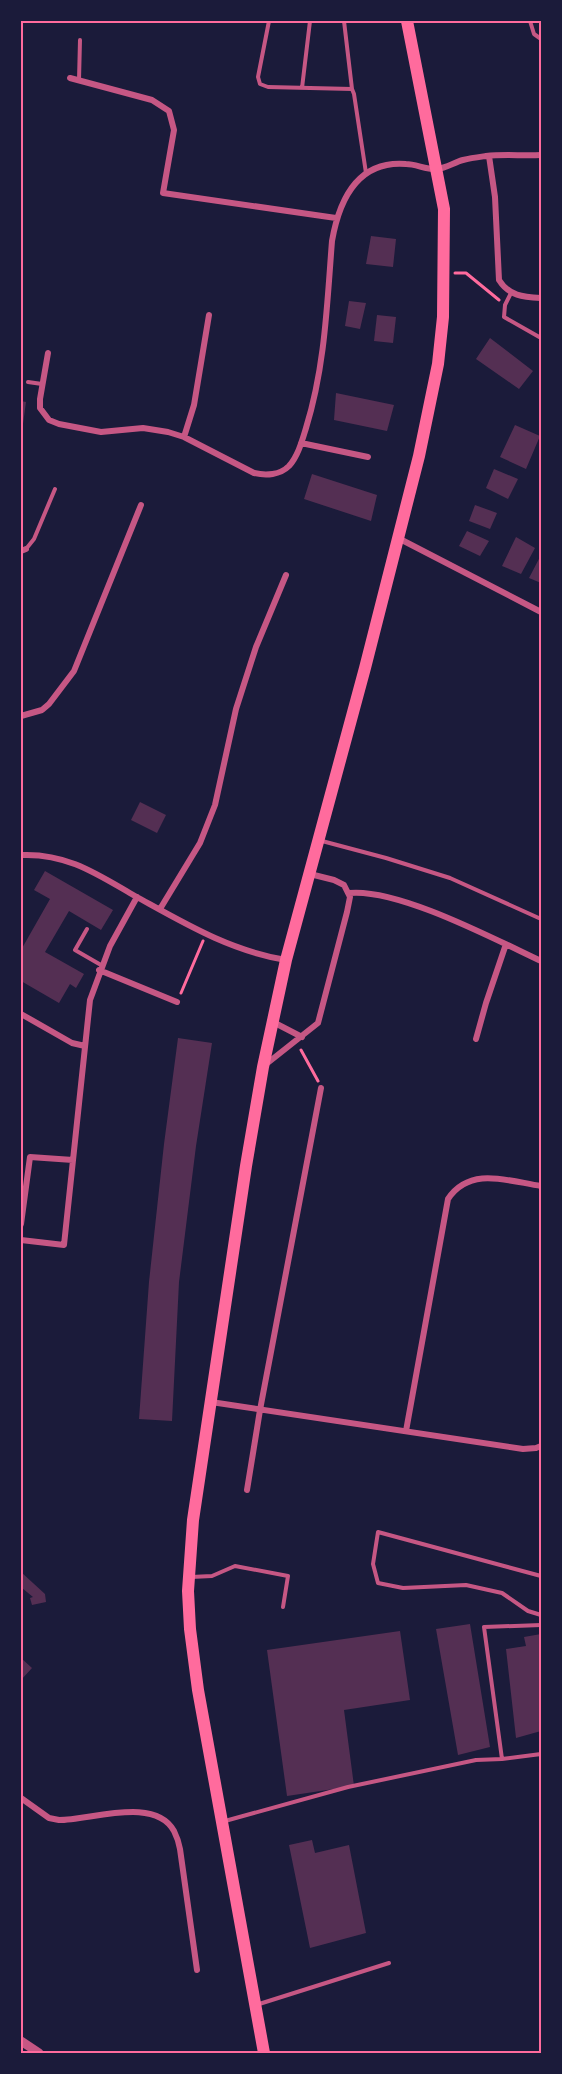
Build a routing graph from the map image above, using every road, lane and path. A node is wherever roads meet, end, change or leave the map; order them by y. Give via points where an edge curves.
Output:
1 (269, 21) edge
2 (310, 21) edge
3 (344, 21) edge
4 (407, 21) edge
5 (530, 21) edge
6 (541, 39) edge
7 (80, 40) dead end
8 (70, 78) dead end
9 (79, 80) junction
10 (302, 88) junction
11 (352, 88) junction
12 (541, 155) edge
13 (489, 156) junction
14 (437, 169) junction
15 (366, 173) junction
16 (336, 218) junction
17 (444, 272) junction
18 (511, 293) junction
19 (541, 298) edge
20 (505, 305) junction
21 (209, 315) dead end
22 (541, 338) edge
23 (48, 353) dead end
24 (28, 382) dead end
25 (42, 384) junction
26 (184, 437) junction
27 (301, 443) junction
28 (368, 457) dead end
29 (55, 489) dead end
30 (141, 505) dead end
31 (398, 538) junction
32 (24, 550) edge
33 (286, 575) dead end
34 (541, 612) edge
35 (21, 716) edge
36 (318, 840) junction
37 (21, 855) edge
38 (309, 874) junction
39 (349, 893) junction
40 (137, 897) junction
41 (160, 909) junction
42 (541, 919) edge
43 (87, 929) dead end
44 (206, 934) junction
45 (506, 944) junction
46 (286, 960) junction
47 (541, 961) edge
48 (100, 968) junction
49 (177, 1002) joint
50 (21, 1014) edge
51 (271, 1021) junction
52 (304, 1036) junction
53 (476, 1039) dead end
54 (85, 1046) junction
55 (262, 1067) junction
56 (321, 1088) joint
57 (73, 1160) junction
58 (541, 1186) edge
59 (21, 1224) edge
60 (21, 1240) edge
61 (210, 1402) junction
62 (260, 1410) junction
63 (406, 1431) junction
64 (541, 1446) edge
65 (247, 1490) dead end
66 (189, 1576) junction
67 (541, 1576) edge
68 (283, 1607) dead end
69 (541, 1614) edge
70 (541, 1625) edge
71 (541, 1754) edge
72 (502, 1759) junction
73 (21, 1798) edge
74 (222, 1822) junction
75 (389, 1963) dead end
76 (197, 1970) dead end
77 (255, 2006) junction
78 (21, 2041) edge
79 (39, 2053) edge
80 (264, 2053) edge

1 - 10 lane via 260,84
2 - 10 lane
3 - 11 lane
4 - 14 main road
5 - 6 lane via 534,34
7 - 9 lane
8 - 9 street
9 - 16 street via 152,100 169,111 174,130 163,193
10 - 11 lane
11 - 15 lane
12 - 13 street
13 - 14 street
13 - 18 street via 498,273
14 - 15 street via 404,163
14 - 17 main road via 444,209
15 - 16 street via 346,195
16 - 27 street via 319,383
17 - 20 path via 466,273
17 - 31 main road via 438,364
18 - 19 street
18 - 20 lane
20 - 22 lane via 504,317
21 - 26 street via 194,405
23 - 25 street
24 - 25 lane
25 - 26 street via 40,408 59,424 101,432 155,429
26 - 27 street via 263,475 288,468
27 - 28 street
29 - 32 lane via 34,538
30 - 35 street via 74,671 42,710
31 - 34 street
31 - 36 main road
33 - 41 street via 236,709 215,805 200,843
36 - 38 main road
36 - 42 lane via 450,878
37 - 40 street via 49,855 66,860
38 - 39 street via 340,882
38 - 46 main road
39 - 45 street via 368,892 398,901
39 - 52 street via 320,1019
40 - 41 street
40 - 48 street
41 - 44 street
43 - 48 lane via 75,950
44 - 46 street via 250,953
44 - 49 path
45 - 47 street
45 - 53 street
46 - 51 main road
48 - 49 street
48 - 54 street via 90,1000
50 - 54 street via 72,1043
51 - 52 street
51 - 55 main road
52 - 55 street
52 - 56 path via 301,1051
54 - 57 street
55 - 61 main road
56 - 62 street
57 - 59 street via 30,1156
57 - 60 street via 64,1245
58 - 63 street via 472,1179 454,1190 448,1199
61 - 62 street
61 - 66 main road
62 - 63 street
62 - 65 street
63 - 64 street via 523,1449
66 - 68 lane via 212,1576 235,1566 288,1576
66 - 74 main road via 190,1629 198,1690
67 - 69 lane via 378,1532 373,1564 378,1583 404,1588 466,1585 502,1593 528,1611
70 - 72 lane via 484,1627
71 - 72 lane
72 - 74 lane via 476,1760 348,1787
73 - 76 street via 49,1818 59,1820 145,1812 169,1824 180,1849
74 - 77 main road
75 - 77 lane
77 - 80 main road
78 - 79 street

